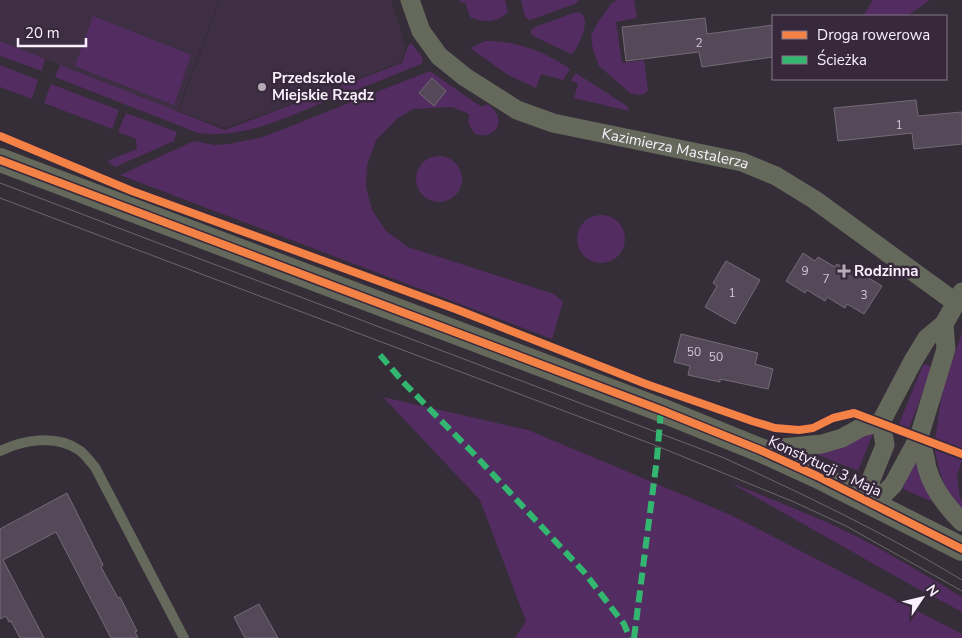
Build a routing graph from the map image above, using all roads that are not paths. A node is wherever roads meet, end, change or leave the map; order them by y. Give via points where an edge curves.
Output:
1 (410, 0) edge
2 (0, 160) edge
3 (959, 297) edge
4 (944, 324) junction
5 (881, 422) junction
6 (919, 437) junction
7 (760, 450) junction
8 (0, 451) edge
9 (874, 504) junction
10 (962, 522) edge
11 (962, 548) edge
12 (184, 638) edge

1 - 3 street, Kazimierza Mastalerza via 421,31 439,56 517,110 553,123 742,162 776,176
2 - 7 street, Konstytucji 3 Maja
3 - 4 street
4 - 5 street via 927,338
4 - 6 street via 946,349
5 - 7 street via 822,444
5 - 9 street via 884,445 870,482
6 - 9 street via 893,485
6 - 10 street via 937,492
7 - 9 street, Konstytucji 3 Maja
8 - 12 lane via 34,440 58,441 78,450 95,467
9 - 11 street, Konstytucji 3 Maja

